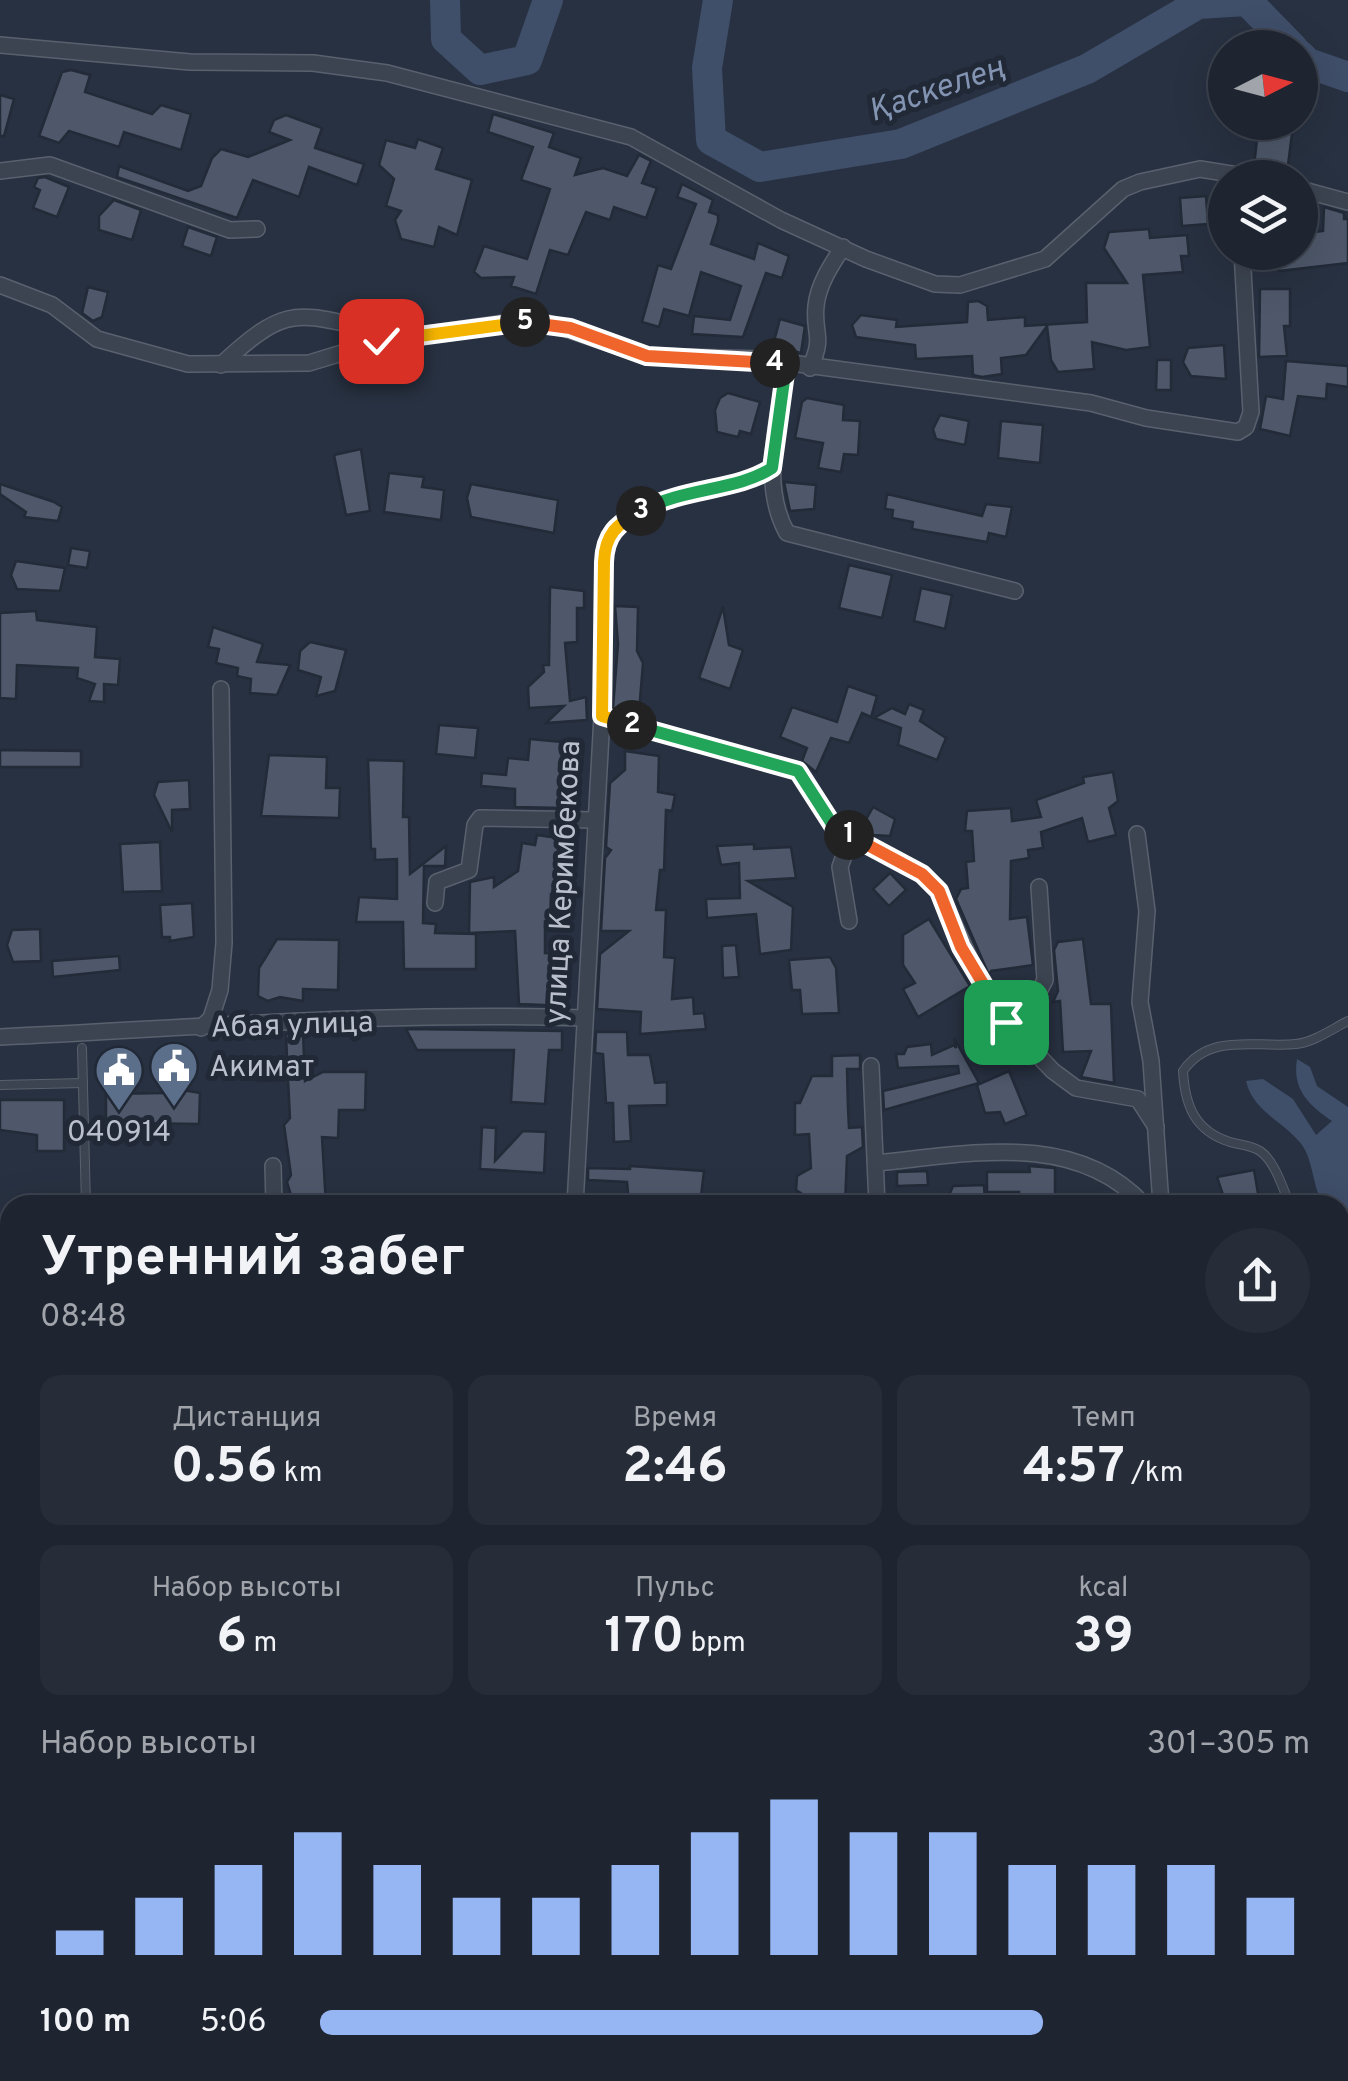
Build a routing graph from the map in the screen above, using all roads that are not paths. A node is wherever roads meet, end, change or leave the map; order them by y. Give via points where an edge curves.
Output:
1 (0, 45) edge
2 (1208, 170) edge
3 (0, 172) edge
4 (1318, 193) edge
5 (1348, 202) edge
6 (257, 228) dead end
7 (842, 247) junction
8 (1243, 270) edge
9 (0, 285) edge
10 (412, 318) dead end
11 (385, 337) junction
12 (221, 365) junction
13 (786, 366) junction
14 (810, 368) junction
15 (604, 562) road end
16 (1016, 591) dead end
17 (222, 689) dead end
18 (602, 716) junction
19 (594, 820) junction
20 (1137, 834) dead end
21 (850, 836) junction
22 (1039, 887) dead end
23 (435, 903) dead end
24 (850, 921) dead end
25 (584, 1018) junction
26 (1348, 1021) edge
27 (1006, 1022) junction
28 (200, 1028) junction
29 (0, 1038) edge
30 (82, 1040) junction
31 (871, 1066) dead end
32 (83, 1083) junction
33 (0, 1084) edge
34 (1156, 1127) junction
35 (877, 1163) junction
36 (273, 1166) dead end
37 (86, 1195) edge
38 (274, 1195) edge
39 (575, 1195) edge
40 (877, 1195) edge
41 (1135, 1195) edge
42 (1160, 1195) edge
43 (1285, 1195) edge

1 - 7 street via 386,73 632,137
2 - 7 street via 1123,189 1046,259 960,285 911,277
3 - 6 street via 50,165 230,230
4 - 5 street
7 - 14 street via 815,308 821,334
8 - 14 street via 1251,412 1238,432 1092,403
9 - 12 street via 52,305 97,339 188,364
10 - 11 street
11 - 12 street via 309,363
11 - 12 street via 290,315
11 - 13 street via 533,322 647,356 761,359
13 - 14 street
13 - 16 street via 772,468 773,508 787,533
15 - 18 street, улица Керимбекова
17 - 28 street via 224,943 220,990 211,1018
18 - 19 street, улица Керимбекова
18 - 21 street via 798,771 834,827
19 - 23 street via 480,818 470,866 437,882
19 - 25 street, улица Керимбекова
20 - 34 street via 1147,911 1140,1002
21 - 24 street via 840,867
21 - 27 street via 922,874 939,891 961,947
22 - 27 street via 1045,980 1035,1000
25 - 28 street, Абая улица via 486,1014
25 - 39 street, улица Керимбекова
26 - 43 lane via 1299,1044 1216,1046 1183,1071 1188,1108 1198,1122 1209,1134 1268,1158
27 - 34 street via 1064,1080 1138,1099
28 - 30 street, Абая улица
29 - 30 street, Абая улица
30 - 32 lane
31 - 35 street
32 - 33 lane
32 - 37 lane
34 - 42 street
35 - 40 street
35 - 41 street via 1050,1154 1125,1184
36 - 38 street

